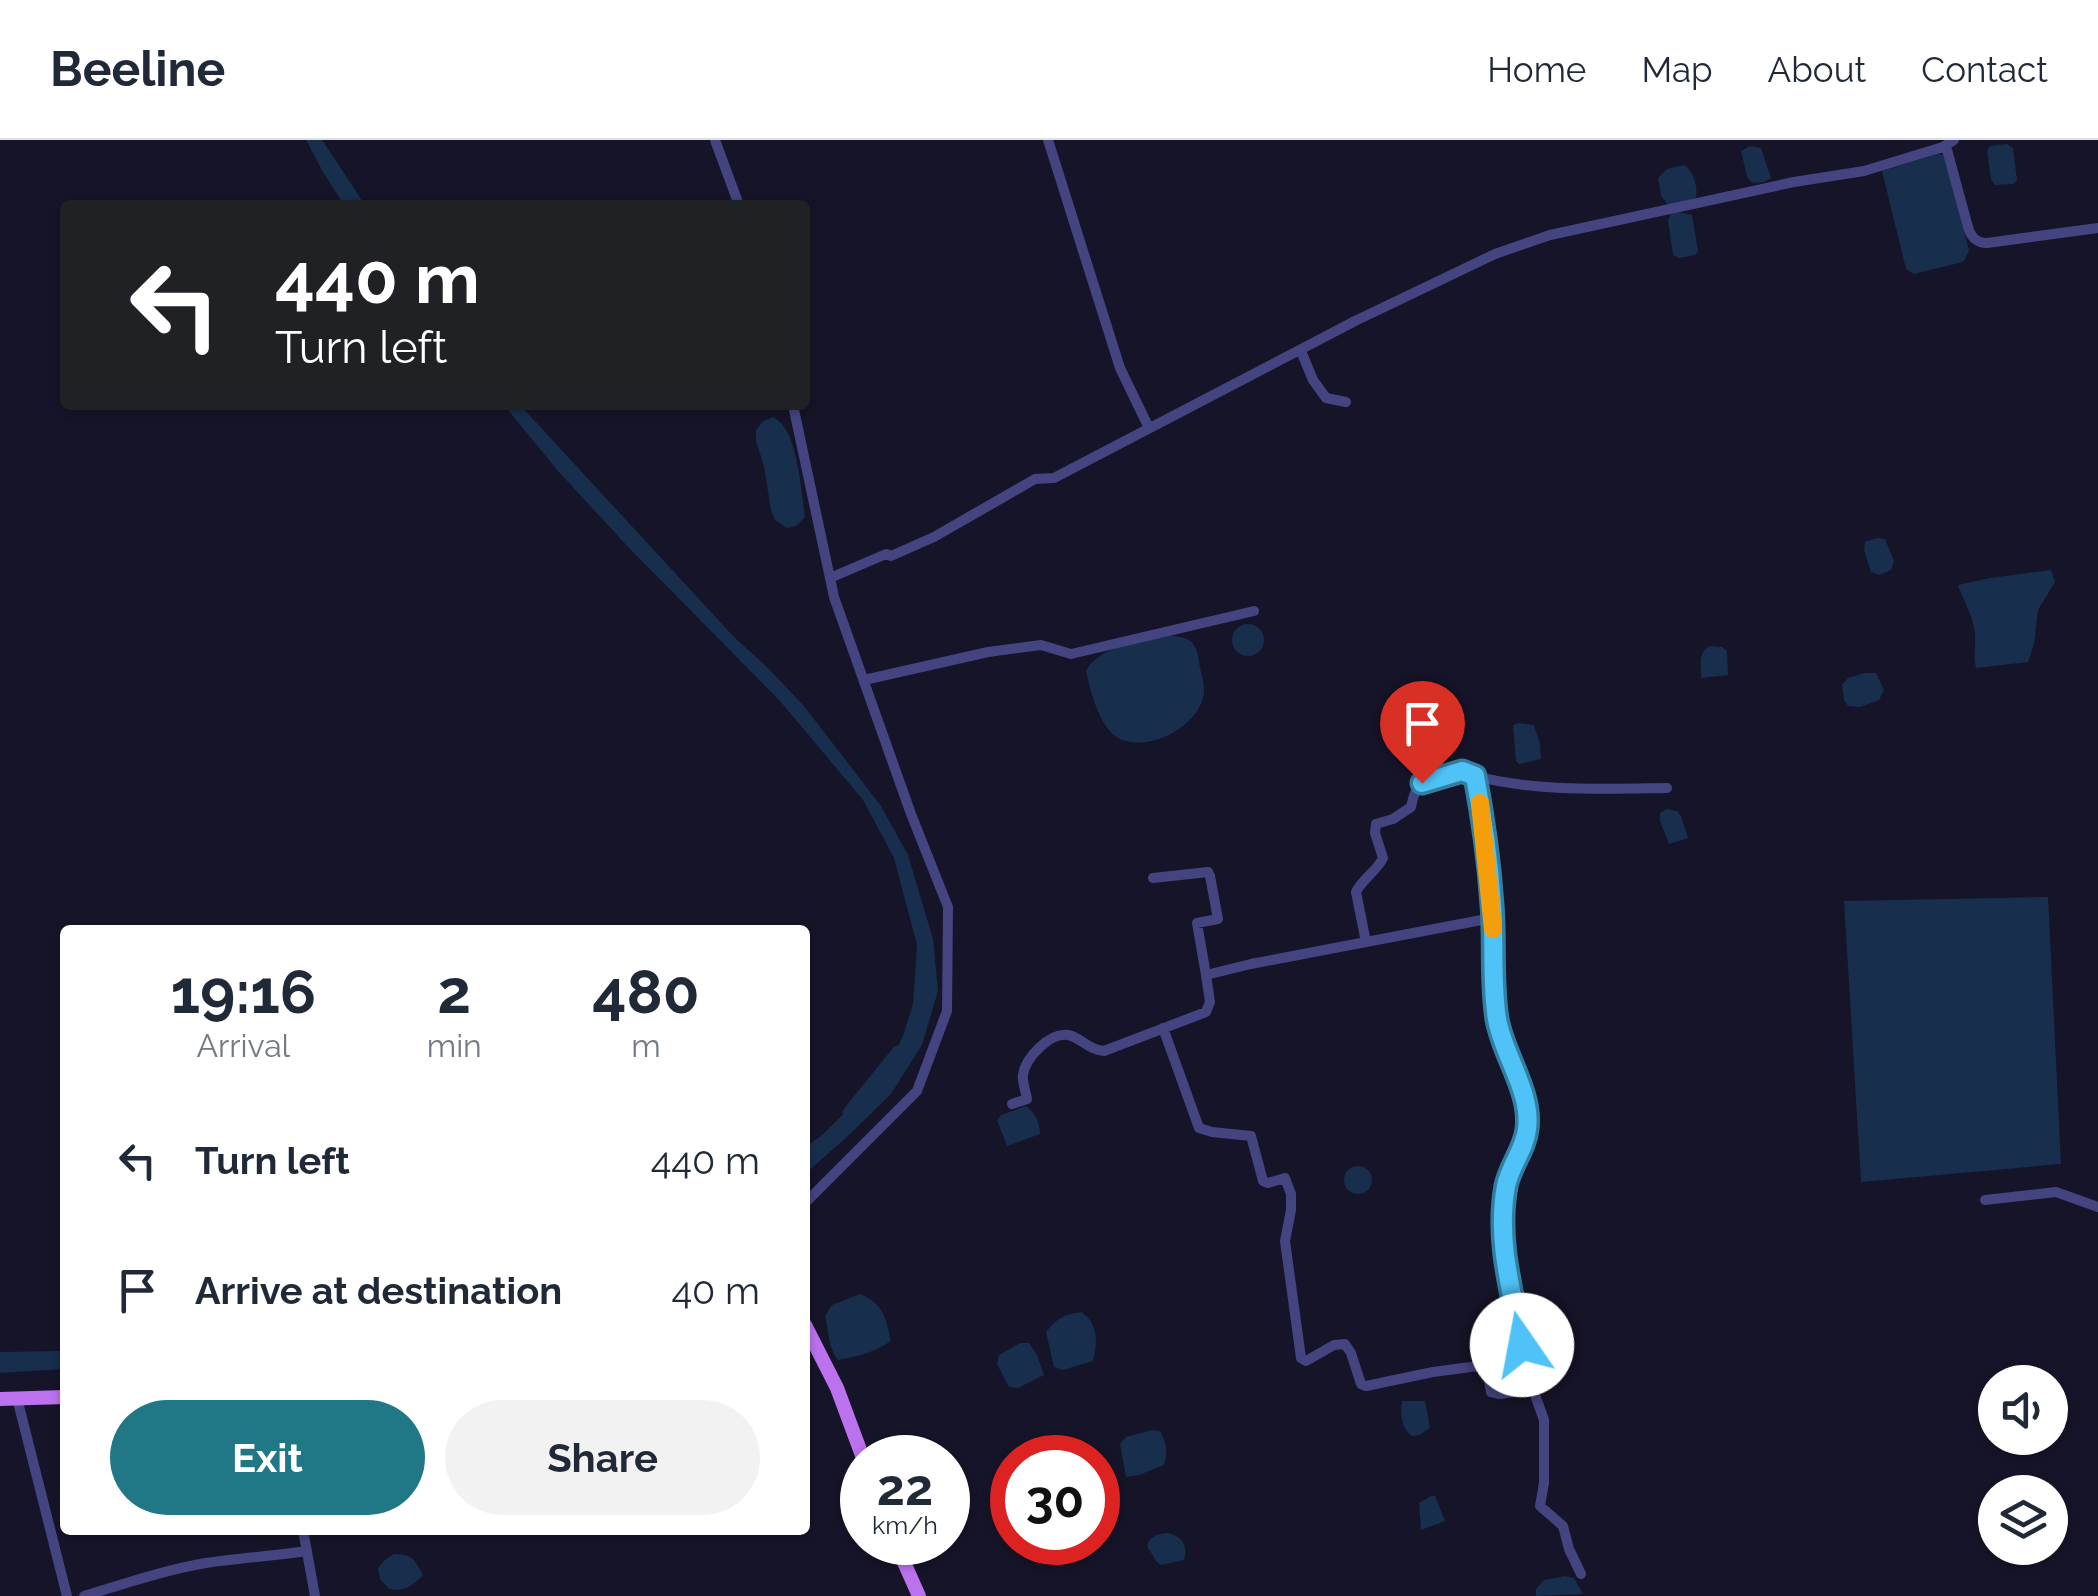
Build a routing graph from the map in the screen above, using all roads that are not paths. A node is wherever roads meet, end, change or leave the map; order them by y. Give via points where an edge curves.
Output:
1 (715, 140) edge
2 (1048, 140) edge
3 (1950, 143) edge
4 (737, 200) edge
5 (2098, 228) edge
6 (1300, 351) junction
7 (1346, 402) dead end
8 (795, 410) edge
9 (1150, 428) junction
10 (830, 578) junction
11 (1254, 610) dead end
12 (864, 680) junction
13 (1475, 776) junction
14 (1667, 788) dead end
15 (1153, 878) dead end
16 (1492, 918) junction
17 (1366, 942) junction
18 (1206, 976) junction
19 (1163, 1028) junction
20 (1012, 1104) dead end
21 (810, 1198) edge
22 (1986, 1200) dead end
23 (2098, 1207) edge
24 (810, 1335) edge
25 (1534, 1389) junction
26 (60, 1397) edge
27 (18, 1398) junction
28 (0, 1399) edge
29 (854, 1435) edge
30 (304, 1535) edge
31 (307, 1551) junction
32 (905, 1565) edge
33 (1582, 1574) dead end
34 (67, 1596) edge
35 (84, 1596) edge
36 (316, 1596) edge
37 (919, 1596) edge

1 - 4 street
2 - 9 street via 1120,368
3 - 5 street via 1968,227 1978,242
3 - 6 street via 1864,172 1550,235 1495,254
6 - 7 street via 1326,398
6 - 9 street
8 - 10 street
9 - 10 street via 1054,478 1035,479 934,537
10 - 12 street
11 - 12 street via 1071,654 1042,645
12 - 21 street via 948,907 947,1010 917,1091
13 - 14 street via 1569,788
13 - 16 street
13 - 17 street via 1462,771 1422,783 1411,807 1376,824 1384,858 1356,892
15 - 18 street via 1208,872 1218,919 1198,924
16 - 17 street
16 - 25 street via 1498,1025 1528,1128 1509,1174 1504,1252
17 - 18 street
18 - 19 street via 1206,1012
19 - 20 street via 1104,1051 1069,1035 1055,1036 1023,1074 1027,1099
19 - 25 street via 1200,1128 1248,1134 1263,1181 1285,1178 1291,1194 1285,1241 1300,1358 1345,1344 1366,1386 1486,1365 1490,1392
22 - 23 street via 2056,1192
24 - 29 main road
25 - 33 street via 1544,1420 1540,1506 1563,1526
26 - 27 main road
27 - 28 main road
27 - 34 street
30 - 31 street
31 - 35 street via 206,1563
31 - 36 street
32 - 37 main road

